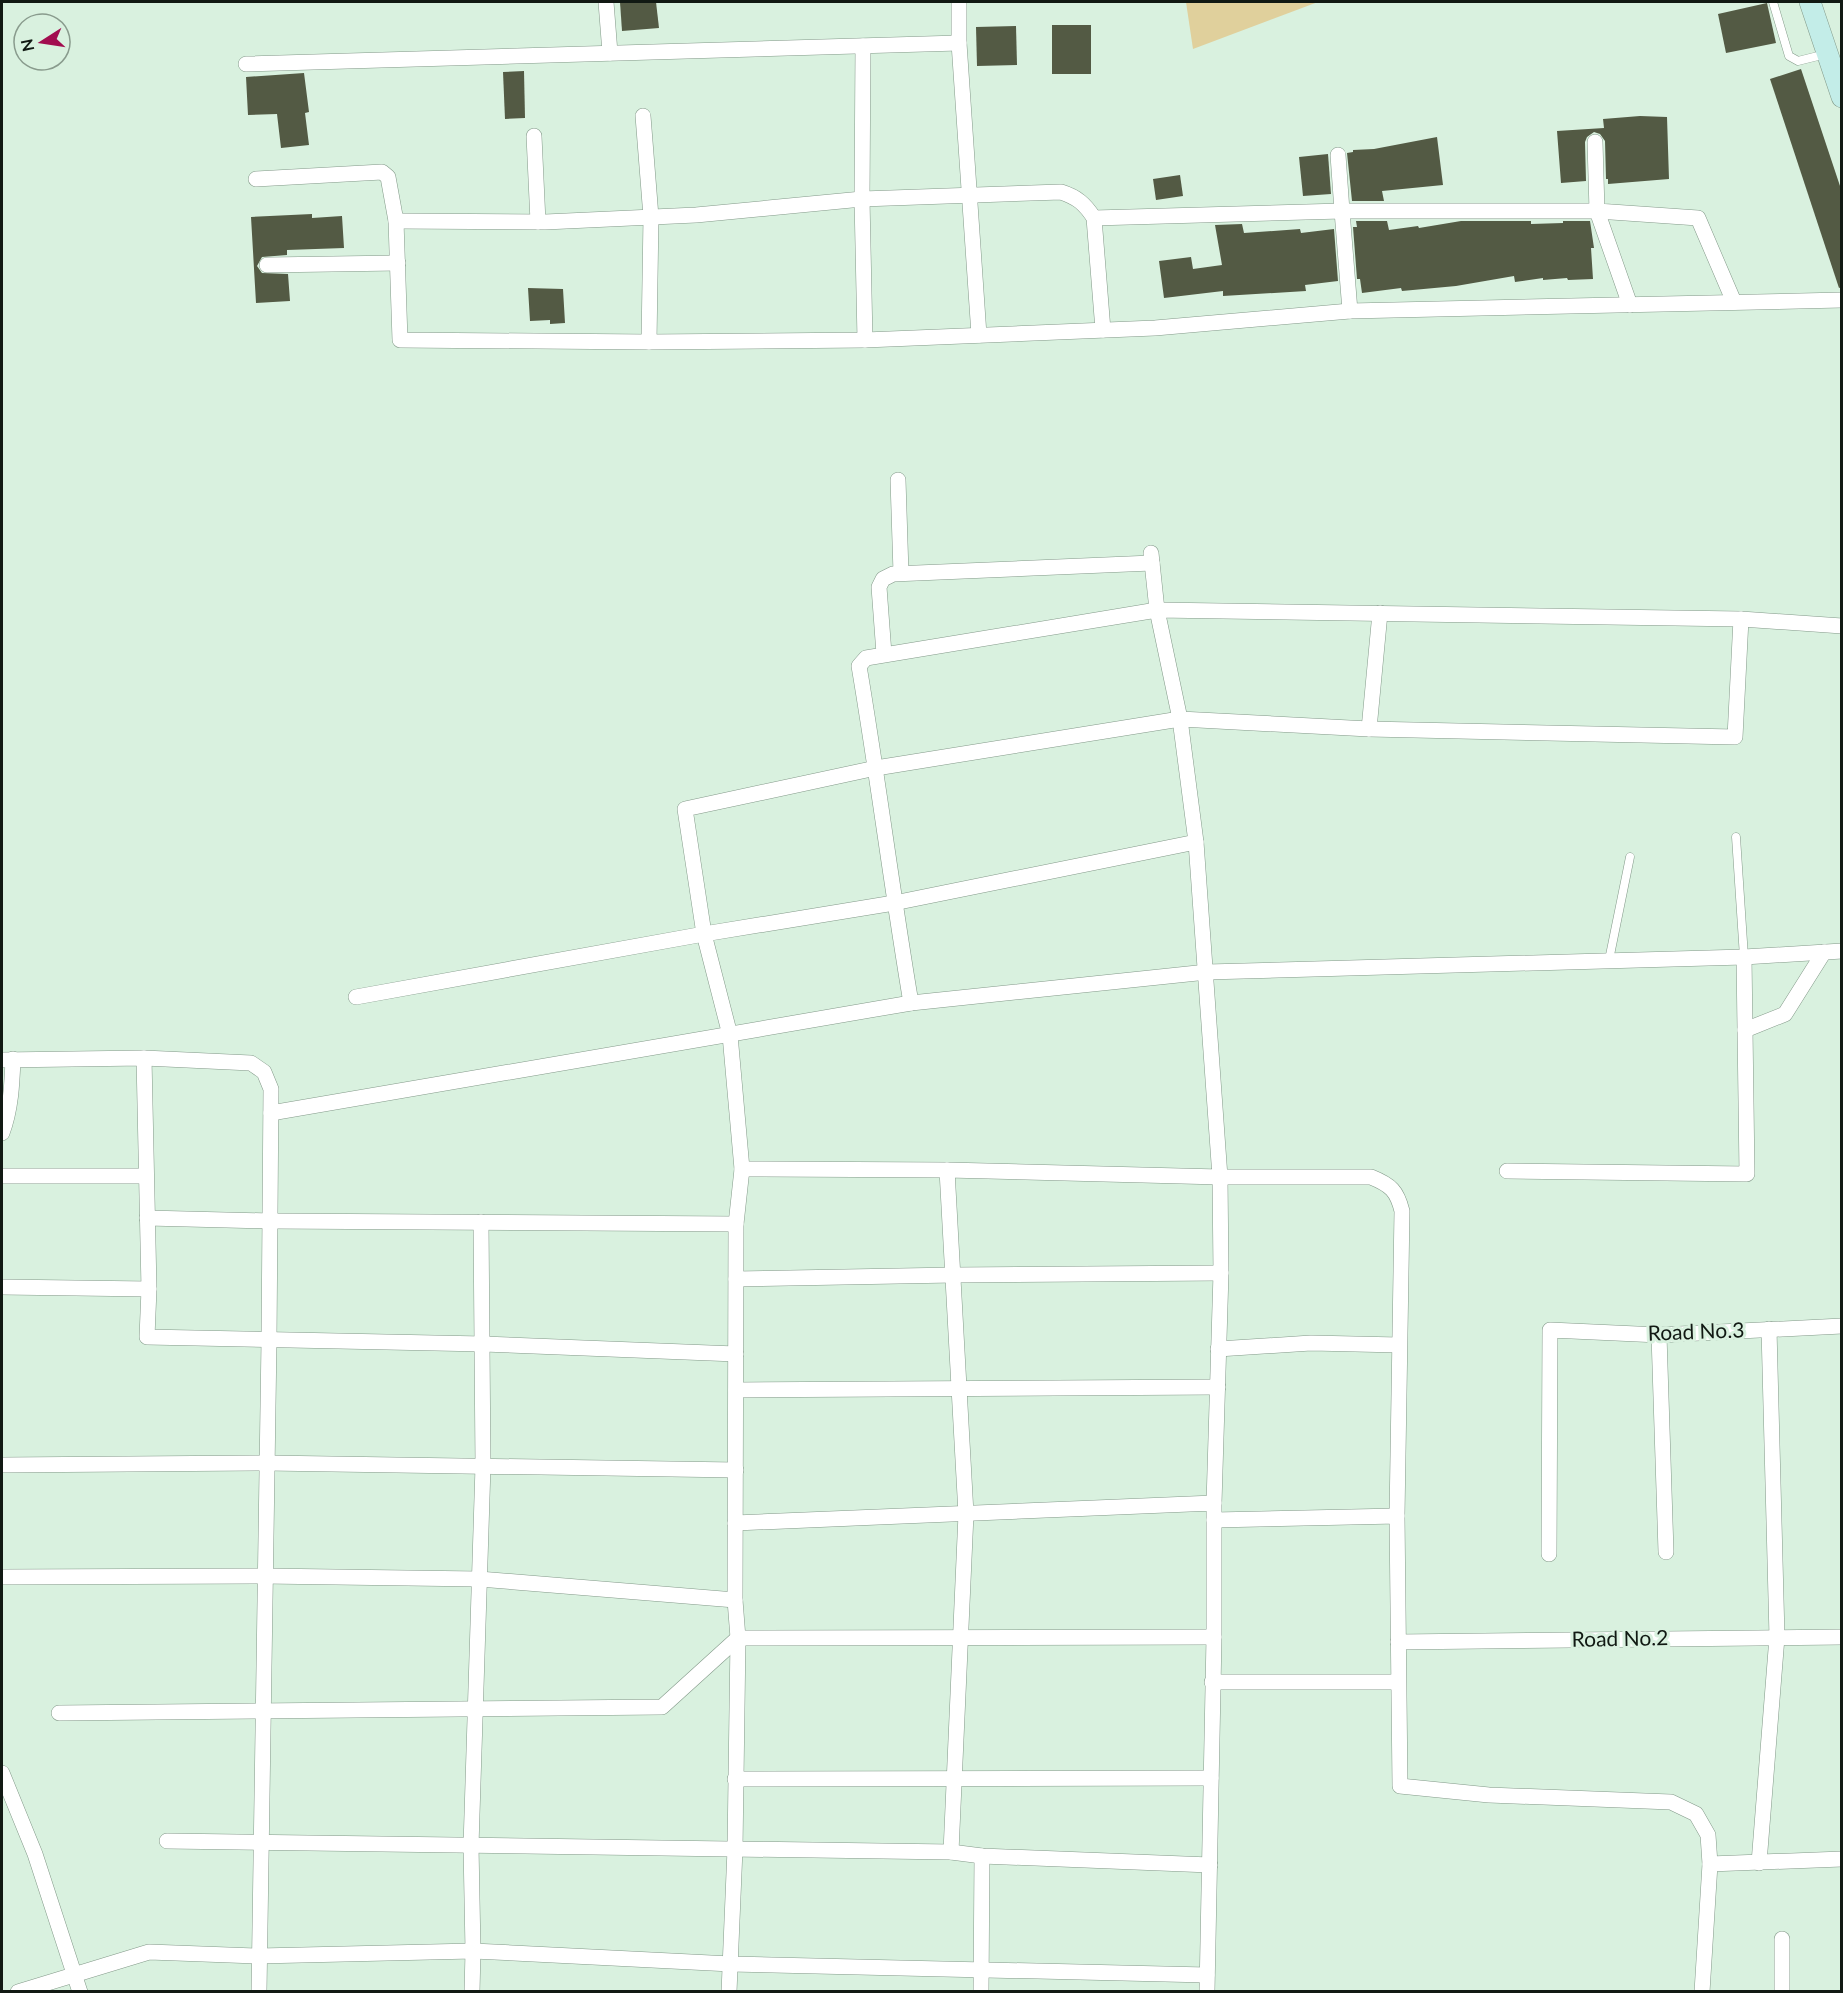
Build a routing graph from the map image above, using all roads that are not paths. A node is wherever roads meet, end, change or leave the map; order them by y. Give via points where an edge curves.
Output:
1 (606, 2) edge
2 (959, 2) edge
3 (1773, 2) edge
4 (1810, 2) edge
5 (959, 43) junction
6 (863, 46) junction
7 (610, 53) junction
8 (1827, 53) junction
9 (246, 64) dead end
10 (1842, 97) edge
11 (643, 116) dead end
12 (534, 136) dead end
13 (1595, 142) dead end
14 (1338, 155) dead end
15 (256, 179) dead end
16 (970, 194) junction
17 (862, 199) junction
18 (1342, 211) junction
19 (1597, 211) junction
20 (651, 217) junction
21 (1094, 218) junction
22 (396, 221) junction
23 (538, 222) junction
24 (398, 263) junction
25 (267, 265) dead end
26 (1842, 300) edge
27 (1734, 302) junction
28 (1630, 304) junction
29 (1350, 311) junction
30 (1103, 330) junction
31 (979, 335) junction
32 (865, 340) junction
33 (649, 342) junction
34 (898, 480) dead end
35 (901, 573) junction
36 (1157, 610) junction
37 (1380, 613) junction
38 (1741, 619) junction
39 (1842, 626) edge
40 (884, 654) junction
41 (1180, 719) junction
42 (1370, 729) junction
43 (876, 768) junction
44 (1736, 837) dead end
45 (1196, 842) junction
46 (1630, 857) dead end
47 (894, 903) junction
48 (704, 934) junction
49 (1842, 951) edge
50 (1824, 952) junction
51 (1744, 957) junction
52 (1610, 960) junction
53 (1207, 972) junction
54 (356, 997) dead end
55 (911, 1003) junction
56 (1745, 1030) junction
57 (730, 1035) junction
58 (144, 1058) junction
59 (7, 1060) edge
60 (271, 1113) junction
61 (2, 1133) edge
62 (742, 1170) junction
63 (948, 1170) junction
64 (1507, 1171) dead end
65 (2, 1176) edge
66 (146, 1176) junction
67 (1220, 1177) junction
68 (147, 1218) junction
69 (270, 1221) junction
70 (481, 1222) junction
71 (736, 1224) junction
72 (1221, 1273) junction
73 (954, 1275) junction
74 (736, 1279) junction
75 (2, 1287) edge
76 (149, 1289) junction
77 (1842, 1326) edge
78 (1769, 1329) junction
79 (1659, 1335) junction
80 (269, 1341) junction
81 (483, 1344) junction
82 (1399, 1344) junction
83 (1218, 1349) junction
84 (736, 1354) junction
85 (1218, 1387) junction
86 (959, 1389) junction
87 (736, 1390) junction
88 (267, 1463) junction
89 (2, 1465) edge
90 (483, 1466) junction
91 (736, 1470) junction
92 (1214, 1503) junction
93 (966, 1514) junction
94 (1397, 1516) junction
95 (1214, 1520) junction
96 (735, 1523) junction
97 (1666, 1552) dead end
98 (1549, 1554) dead end
99 (264, 1576) junction
100 (2, 1577) edge
101 (479, 1579) junction
102 (735, 1600) junction
103 (959, 1637) junction
104 (1214, 1637) junction
105 (1778, 1637) junction
106 (1842, 1637) edge
107 (738, 1638) junction
108 (1398, 1642) junction
109 (1212, 1682) junction
110 (1398, 1682) junction
111 (474, 1708) junction
112 (263, 1711) junction
113 (59, 1713) dead end
114 (2, 1773) edge
115 (954, 1778) junction
116 (1210, 1778) junction
117 (735, 1779) junction
118 (167, 1841) dead end
119 (262, 1842) junction
120 (471, 1846) junction
121 (735, 1849) junction
122 (951, 1852) junction
123 (981, 1856) junction
124 (1842, 1859) edge
125 (1759, 1863) junction
126 (1710, 1864) junction
127 (1210, 1865) junction
128 (1782, 1939) dead end
129 (473, 1951) junction
130 (259, 1956) junction
131 (731, 1964) junction
132 (981, 1969) junction
133 (73, 1974) junction
134 (1207, 1975) junction
135 (18, 1992) edge
136 (80, 1992) edge
137 (259, 1992) edge
138 (472, 1992) edge
139 (729, 1992) edge
140 (981, 1992) edge
141 (1207, 1992) edge
142 (1702, 1992) edge
143 (1782, 1992) edge

1 - 7 street
2 - 5 street
3 - 8 lane via 1789,56 1798,61
4 - 8 street
5 - 6 street
5 - 16 street
6 - 7 street
6 - 17 street
7 - 9 street
8 - 10 street
11 - 20 street
12 - 23 street
13 - 19 street
14 - 18 street
15 - 22 street via 382,172 388,177
16 - 17 street
16 - 21 street via 1061,192 1075,196
16 - 31 street
17 - 20 street
17 - 32 street
18 - 19 street
18 - 21 street
18 - 29 street
19 - 27 street via 1698,218
19 - 28 street
20 - 23 street
20 - 33 street
21 - 30 street
22 - 23 street
22 - 24 street
24 - 25 street
24 - 33 street via 400,340
26 - 27 street
27 - 28 street
28 - 29 street
29 - 30 street
30 - 31 street
31 - 32 street
32 - 33 street
34 - 35 street
35 - 36 street via 1152,558
35 - 40 street via 883,579 879,587
36 - 37 street
36 - 40 street
36 - 41 street
37 - 38 street
37 - 42 street
38 - 39 street
38 - 42 street via 1735,737
40 - 43 street via 866,658 859,666
41 - 42 street
41 - 43 street
41 - 45 street
43 - 47 street
43 - 48 street via 685,809
44 - 51 lane
45 - 47 street
45 - 53 street
46 - 52 lane
47 - 48 street
47 - 55 street
48 - 54 street
48 - 57 street
49 - 50 street
50 - 51 street
50 - 56 street via 1785,1014
51 - 52 street
51 - 56 street
52 - 53 street
53 - 55 street
53 - 67 street
55 - 57 street
56 - 64 street via 1747,1174
57 - 60 street
57 - 62 street
58 - 59 street
58 - 60 street via 251,1063 264,1072 271,1089
58 - 66 street
59 - 61 street via 12,1088
60 - 69 street
62 - 63 street
62 - 71 street
63 - 67 street
63 - 73 street
65 - 66 street
66 - 68 street
67 - 72 street
67 - 82 street via 1371,1177 1386,1183 1399,1200 1402,1212
68 - 69 street
68 - 76 street
69 - 70 street
69 - 80 street
70 - 71 street
70 - 81 street
71 - 74 street
72 - 73 street
72 - 83 street
73 - 74 street
73 - 86 street
74 - 84 street
75 - 76 street
76 - 80 street via 147,1337
77 - 78 street, Road No.3
78 - 79 street, Road No.3
78 - 105 street
79 - 97 street
79 - 98 street, Road No.3 via 1550,1330
80 - 81 street
80 - 88 street
81 - 84 street
81 - 90 street
82 - 83 street
82 - 94 street
83 - 85 street
84 - 87 street
85 - 86 street
85 - 92 street
86 - 87 street
86 - 93 street
87 - 91 street
88 - 89 street
88 - 90 street
88 - 99 street
90 - 91 street
90 - 101 street
91 - 96 street
92 - 93 street
92 - 95 street
93 - 96 street
93 - 103 street
94 - 95 street
94 - 108 street
95 - 104 street
96 - 102 street
99 - 100 street
99 - 101 street
99 - 112 street
101 - 102 street
101 - 111 street
102 - 107 street
103 - 104 street
103 - 107 street
103 - 115 street
104 - 109 street
105 - 106 street, Road No.2
105 - 108 street, Road No.2
105 - 125 street
107 - 111 street via 662,1707
107 - 117 street
108 - 110 street
109 - 110 street
109 - 116 street
110 - 126 street via 1400,1786 1489,1795 1671,1802 1696,1814 1708,1835
111 - 112 street
111 - 120 street
112 - 113 street
112 - 119 street
114 - 133 street via 35,1854
115 - 116 street
115 - 117 street
115 - 122 street
116 - 127 street
117 - 121 street
118 - 119 street
119 - 120 street
119 - 130 street
120 - 121 street
120 - 129 street
121 - 122 street
121 - 131 street
122 - 123 street
123 - 127 street
123 - 132 street
124 - 125 street
125 - 126 street
126 - 142 street
127 - 134 street
128 - 143 street
129 - 130 street
129 - 131 street
129 - 138 street
130 - 133 street via 148,1952
130 - 137 street
131 - 132 street
131 - 139 street
132 - 134 street
132 - 140 street
133 - 135 street
133 - 136 street
134 - 141 street

